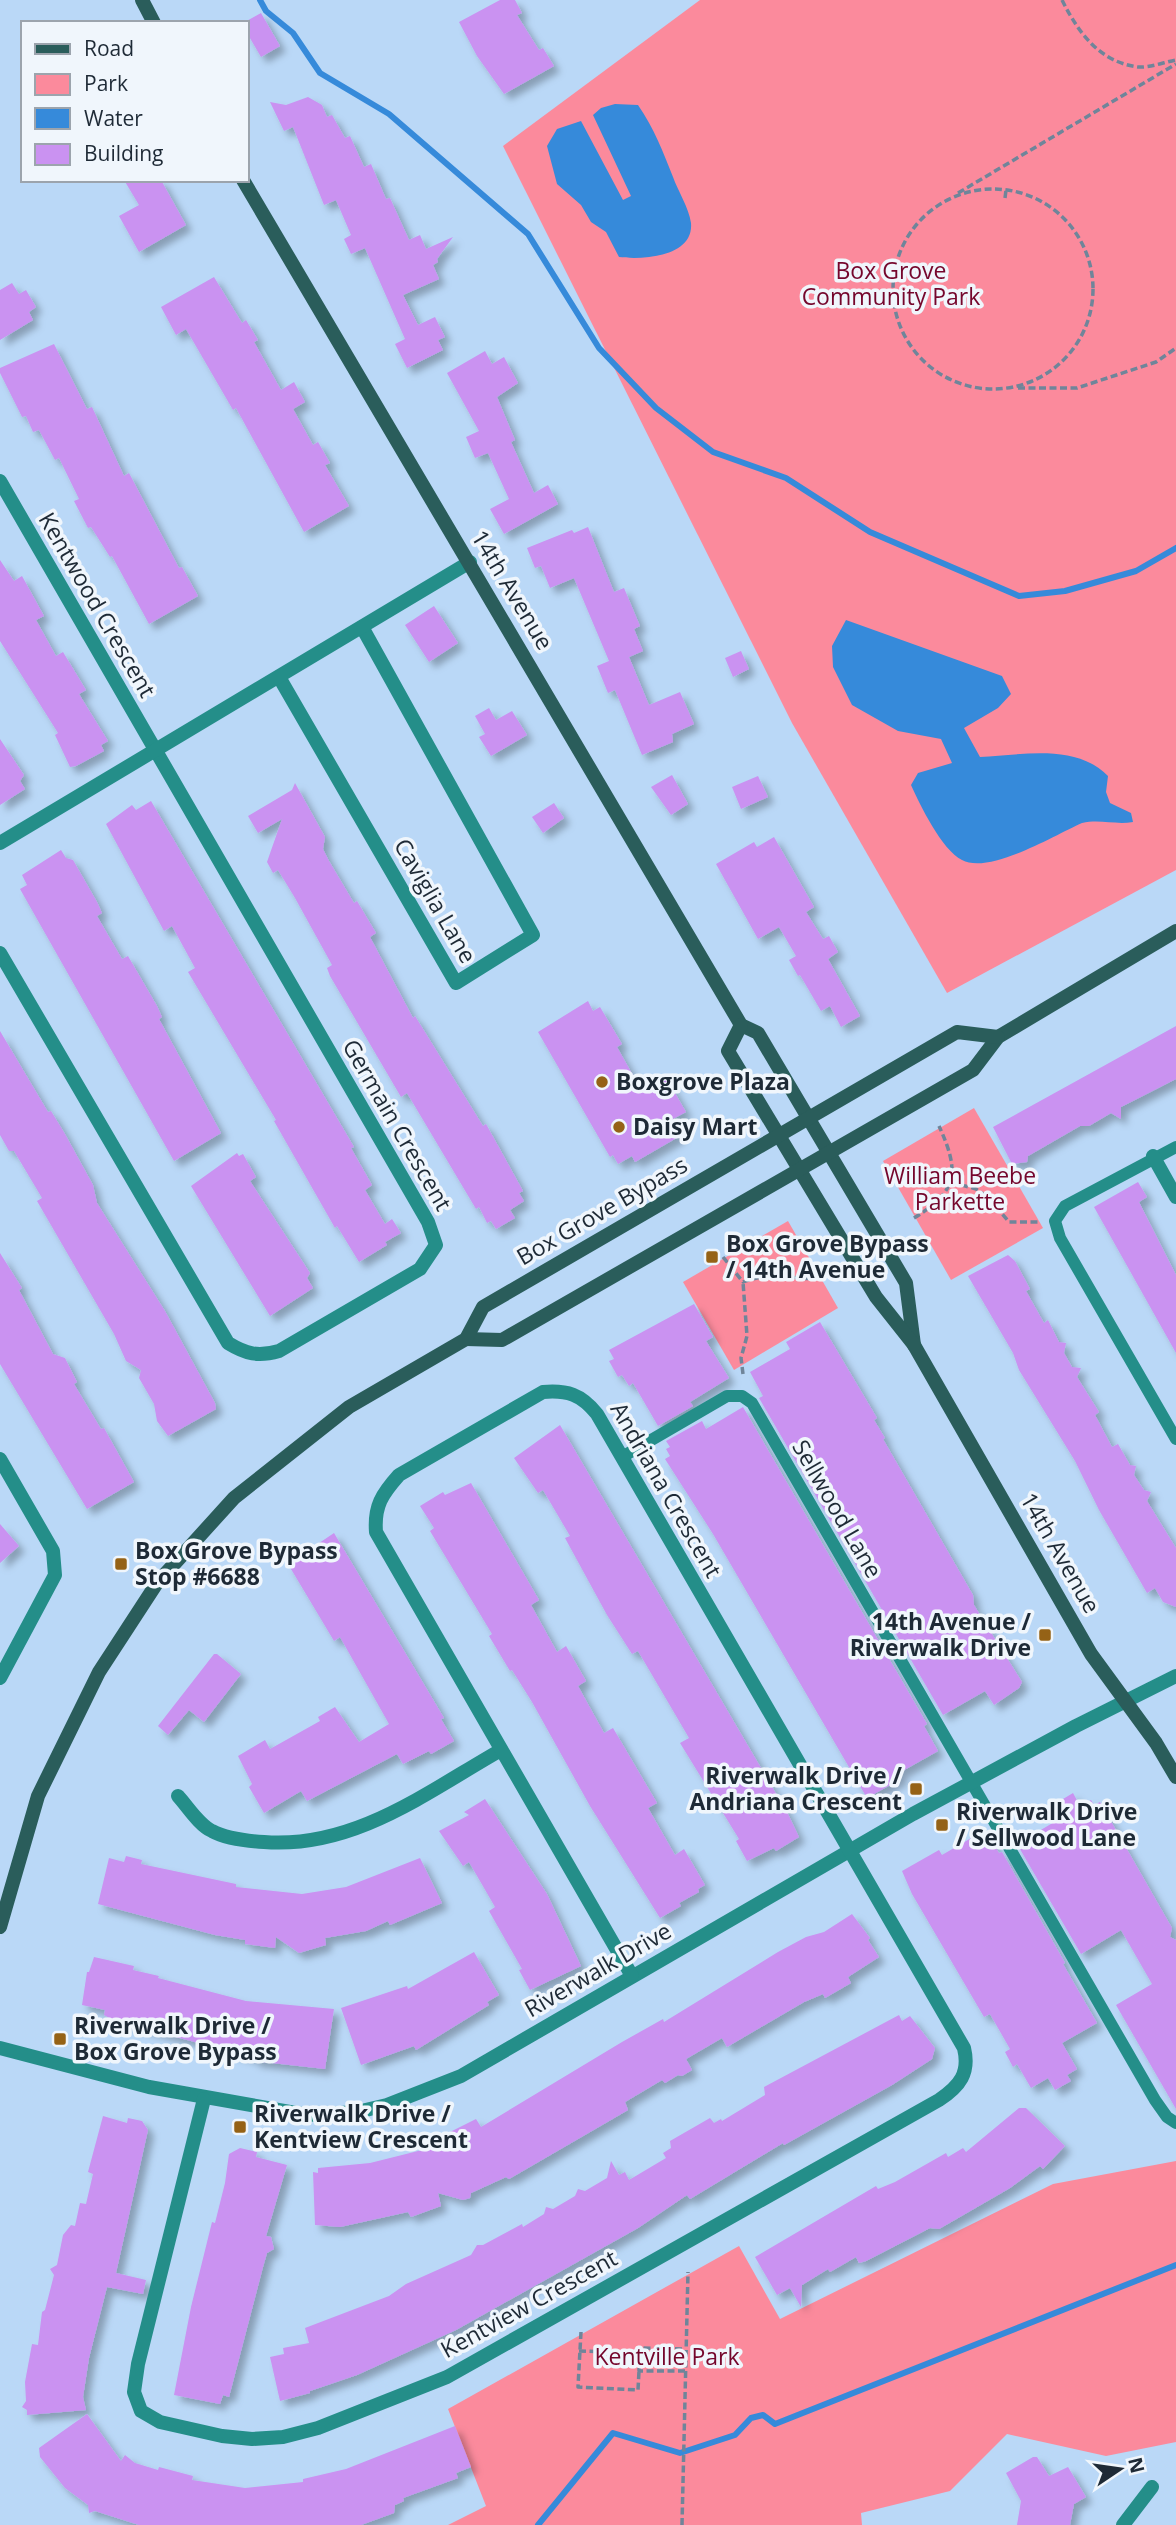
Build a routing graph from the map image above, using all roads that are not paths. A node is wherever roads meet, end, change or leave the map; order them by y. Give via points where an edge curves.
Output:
1 (142, 0) edge
2 (154, 21) edge
3 (244, 182) edge
4 (0, 481) edge
5 (470, 562) junction
6 (362, 627) junction
7 (279, 677) junction
8 (155, 752) junction
9 (0, 843) edge
10 (1176, 932) edge
11 (0, 953) edge
12 (741, 1025) junction
13 (998, 1037) junction
14 (809, 1117) junction
15 (778, 1135) junction
16 (1176, 1147) edge
17 (830, 1152) junction
18 (1153, 1156) junction
19 (799, 1170) junction
20 (1176, 1197) edge
21 (466, 1339) junction
22 (914, 1345) junction
23 (1176, 1439) edge
24 (622, 1457) junction
25 (0, 1459) edge
26 (1176, 1676) edge
27 (0, 1678) edge
28 (1126, 1701) junction
29 (500, 1750) junction
30 (1176, 1777) edge
31 (971, 1783) junction
32 (178, 1796) dead end
33 (849, 1850) junction
34 (0, 1927) edge
35 (632, 1976) junction
36 (0, 2048) edge
37 (204, 2099) junction
38 (1176, 2123) edge
39 (1152, 2487) dead end
40 (1123, 2525) edge

1 - 2 main road
3 - 5 main road, 14th Avenue
4 - 8 street, Kentwood Crescent
5 - 6 street
5 - 12 main road, 14th Avenue
6 - 7 street
6 - 7 street, Caviglia Lane via 533,935 456,983
7 - 8 street
8 - 9 street
8 - 11 street, Germain Crescent via 428,1222 436,1245 428,1260 420,1269 279,1351 262,1356 244,1353 228,1343
10 - 13 main road
12 - 14 main road, 14th Avenue via 758,1033
12 - 15 main road, 14th Avenue via 728,1051
13 - 14 main road, Box Grove Bypass via 957,1032
13 - 17 main road via 973,1070
14 - 15 main road, Box Grove Bypass
14 - 17 main road, 14th Avenue
15 - 19 main road, 14th Avenue
15 - 21 main road, Box Grove Bypass via 483,1307
16 - 18 lane
17 - 19 main road
17 - 22 main road, 14th Avenue via 906,1283
18 - 20 street
18 - 23 lane via 1065,1206 1055,1221 1060,1238
19 - 21 main road via 502,1340
19 - 22 main road, 14th Avenue via 876,1297
21 - 34 main road via 349,1407 234,1499 157,1583 99,1672 38,1796
22 - 28 main road, 14th Avenue via 1091,1654
24 - 29 street, Andriana Crescent via 585,1399 565,1390 543,1392 399,1475 383,1492 374,1512 376,1532
24 - 31 lane, Sellwood Lane via 727,1396 742,1395 752,1403
24 - 33 street, Andriana Crescent
25 - 27 street via 56,1562 55,1575
26 - 28 street, Riverwalk Drive
28 - 30 main road, 14th Avenue
28 - 31 street, Riverwalk Drive
29 - 32 street via 375,1822 320,1840 289,1844 244,1840 211,1830
29 - 35 street, Andriana Crescent
31 - 33 street, Riverwalk Drive
31 - 38 lane, Sellwood Lane via 1155,2100
33 - 35 street, Riverwalk Drive
33 - 37 street, Kentview Crescent via 964,2048 967,2059 961,2082 939,2100 447,2376 318,2428 283,2437 222,2436 160,2422 141,2411 134,2392
35 - 37 street, Riverwalk Drive via 461,2076 401,2102 357,2112 307,2115
36 - 37 street, Riverwalk Drive
39 - 40 street

